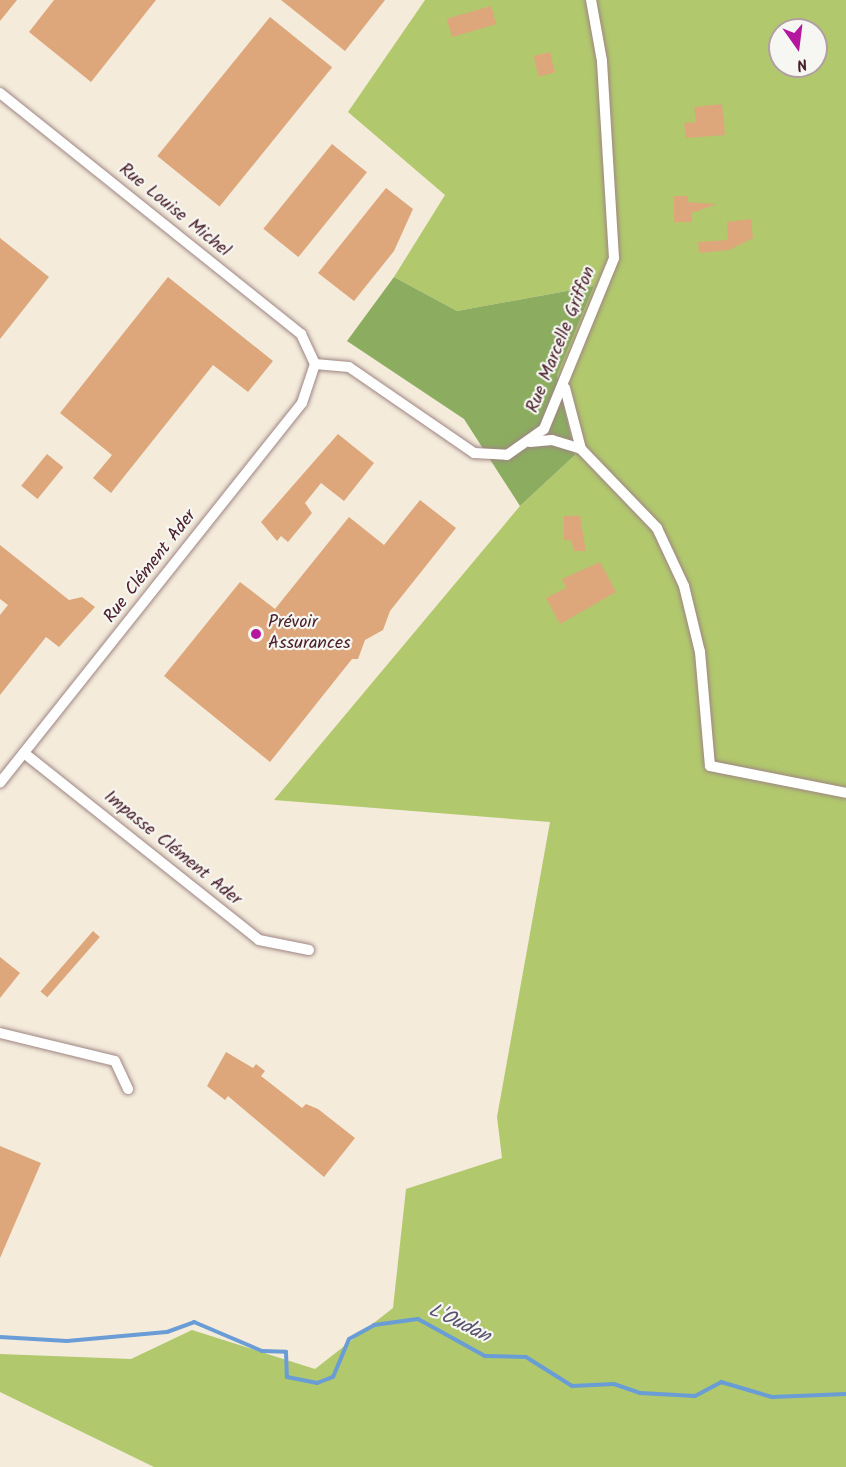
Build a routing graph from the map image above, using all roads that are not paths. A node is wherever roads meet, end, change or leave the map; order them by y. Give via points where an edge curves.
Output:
1 (591, 0) edge
2 (0, 93) edge
3 (315, 364) junction
4 (565, 388) junction
5 (530, 442) junction
6 (581, 449) junction
7 (24, 753) junction
8 (0, 783) edge
9 (846, 794) edge
10 (309, 950) dead end
11 (0, 1033) edge
12 (128, 1089) dead end

1 - 4 street, Rue Marcelle Griffon via 602,60 614,258 570,361
2 - 3 street, Rue Louise Michel via 301,334
3 - 5 street, Rue Marcelle Griffon via 349,367 474,453 493,458
3 - 7 street, Rue Clément Ader via 302,403
4 - 5 street, Rue Marcelle Griffon via 544,429
4 - 6 street
5 - 6 street via 552,440
6 - 9 street via 657,528 684,586 700,652 710,766
7 - 8 street, Rue Clément Ader
7 - 10 street, Impasse Clément Ader via 259,940
11 - 12 street via 115,1061

